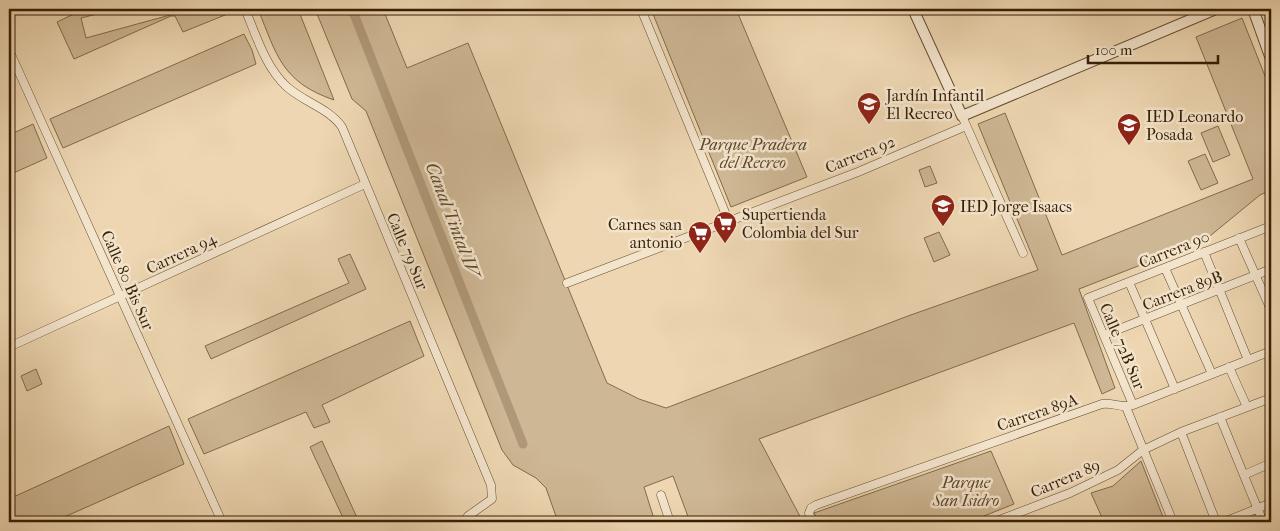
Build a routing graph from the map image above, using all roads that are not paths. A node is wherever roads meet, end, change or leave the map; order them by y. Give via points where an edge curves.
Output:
1 (244, 9) edge
2 (640, 9) edge
3 (913, 9) edge
4 (1216, 9) edge
5 (1252, 9) edge
6 (1269, 44) edge
7 (9, 50) edge
8 (1271, 59) edge
9 (964, 121) junction
10 (366, 184) junction
11 (728, 222) junction
12 (1271, 226) edge
13 (1240, 238) junction
14 (1204, 252) junction
15 (1023, 254) dead end
16 (1166, 268) junction
17 (1271, 270) edge
18 (1256, 276) junction
19 (1129, 282) junction
20 (567, 283) dead end
21 (1220, 290) junction
22 (120, 296) junction
23 (1088, 298) joint
24 (1182, 305) junction
25 (1271, 310) edge
26 (1145, 319) junction
27 (1104, 335) junction
28 (9, 347) edge
29 (1271, 351) edge
30 (1248, 360) junction
31 (1229, 367) junction
32 (1212, 374) junction
33 (1175, 389) junction
34 (1271, 398) edge
35 (1130, 406) junction
36 (1247, 407) junction
37 (1220, 417) junction
38 (1180, 432) junction
39 (1143, 450) junction
40 (1271, 463) edge
41 (1244, 475) junction
42 (661, 496) dead end
43 (1271, 503) edge
44 (1257, 509) junction
45 (222, 522) edge
46 (464, 522) edge
47 (670, 522) edge
48 (812, 522) edge
49 (994, 522) edge
50 (1173, 522) edge
51 (1216, 522) edge
52 (1224, 522) edge
53 (1263, 522) edge

1 - 10 street, Calle 79 Sur via 268,62 281,80 294,93 338,121
2 - 11 street
3 - 9 street
4 - 9 street, Carrera 92
5 - 6 street
6 - 8 street
7 - 22 street, Calle 80 Bis Sur
9 - 11 street, Carrera 92 via 858,172
9 - 15 street
10 - 22 street, Carrera 94
10 - 46 street, Calle 79 Sur via 491,485 492,499
11 - 20 street, Carrera 92
12 - 13 street, Carrera 90
13 - 14 street, Carrera 90
13 - 18 street
14 - 16 street, Carrera 90
14 - 21 street
16 - 19 street, Carrera 90
16 - 24 street
17 - 18 street, Carrera 89B
18 - 21 street, Carrera 89B
18 - 25 street
19 - 23 street, Carrera 90
19 - 26 street
21 - 24 street, Carrera 89B
21 - 30 street
22 - 28 street, Carrera 94
22 - 45 street, Calle 80 Bis Sur
23 - 27 street, Calle 72B Sur
24 - 26 street, Carrera 89B
24 - 32 street
26 - 27 street, Carrera 89B
26 - 33 street
27 - 35 street, Calle 72B Sur
29 - 30 street, Carrera 89A
30 - 31 street, Carrera 89A
31 - 32 street, Carrera 89A
31 - 36 street
32 - 33 street, Carrera 89A
33 - 35 street, Carrera 89A
34 - 36 street, Carrera 89
35 - 39 street, Calle 72B Sur
35 - 48 street, Carrera 89A via 1102,404 811,508
36 - 37 street, Carrera 89
37 - 38 street, Carrera 89
37 - 41 street
38 - 39 street, Carrera 89
38 - 51 street
39 - 49 street, Carrera 89 via 1118,470 1070,493
39 - 50 street, Calle 72B Sur
40 - 41 street
41 - 44 street
42 - 47 street
43 - 44 street
44 - 52 street
44 - 53 street

